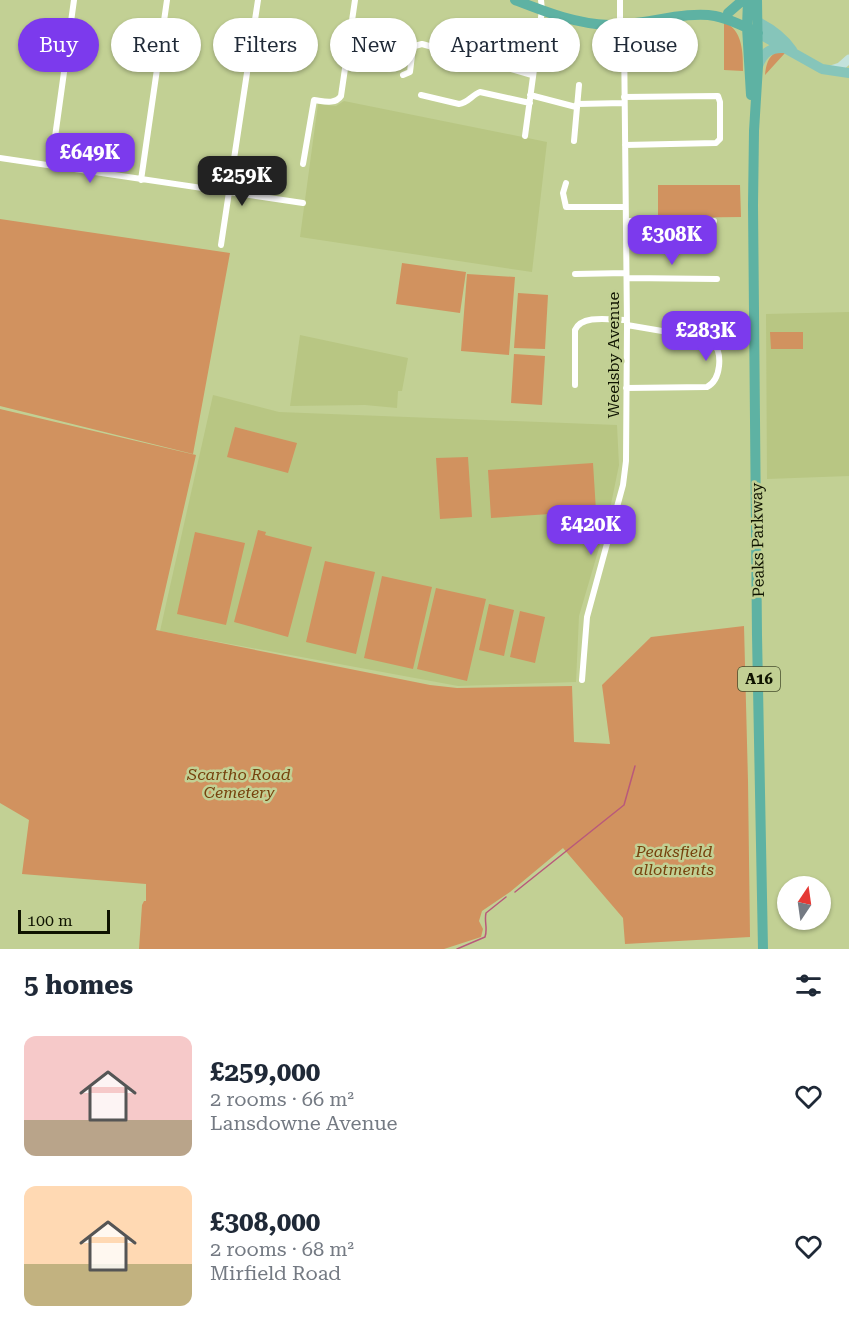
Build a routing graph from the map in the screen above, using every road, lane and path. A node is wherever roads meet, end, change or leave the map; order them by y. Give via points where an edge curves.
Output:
1 (74, 0) edge
2 (167, 0) edge
3 (258, 0) edge
4 (355, 0) edge
5 (516, 0) edge
6 (620, 0) edge
7 (743, 0) edge
8 (748, 0) edge
9 (757, 0) edge
10 (542, 5) edge
11 (728, 13) junction
12 (714, 16) junction
13 (353, 18) edge
14 (620, 18) edge
15 (682, 18) edge
16 (592, 23) edge
17 (753, 25) junction
18 (417, 46) edge
19 (789, 50) junction
20 (849, 59) edge
21 (758, 66) junction
22 (829, 71) junction
23 (345, 72) edge
24 (410, 72) edge
25 (624, 72) edge
26 (849, 73) edge
27 (403, 75) dead end
28 (532, 75) junction
29 (579, 85) dead end
30 (421, 95) dead end
31 (530, 99) junction
32 (624, 100) junction
33 (576, 105) junction
34 (754, 131) junction
35 (525, 136) dead end
36 (574, 141) dead end
37 (625, 145) junction
38 (0, 158) edge
39 (303, 164) dead end
40 (51, 166) junction
41 (141, 180) junction
42 (566, 183) dead end
43 (228, 192) junction
44 (303, 203) dead end
45 (625, 207) junction
46 (626, 221) junction
47 (714, 221) dead end
48 (221, 245) dead end
49 (575, 274) dead end
50 (626, 275) junction
51 (717, 279) dead end
52 (627, 323) junction
53 (575, 385) dead end
54 (626, 388) junction
55 (582, 680) dead end
56 (763, 949) edge

1 - 40 street
2 - 41 street
3 - 43 street
4 - 13 street
5 - 10 highway
6 - 14 street, Weelsby Avenue
7 - 11 highway
8 - 17 highway, Peaks Parkway / A16
9 - 17 highway, Peaks Parkway / A16
10 - 16 highway
10 - 28 street
11 - 12 highway
11 - 17 highway
12 - 15 highway
12 - 17 highway
17 - 19 main road via 786,41
17 - 21 highway, Peaks Parkway / A16
17 - 34 highway, Peaks Parkway / A16
18 - 28 street
19 - 21 main road via 769,50
19 - 22 main road
20 - 22 main road via 840,68
21 - 34 highway, Peaks Parkway / A16
22 - 26 main road
23 - 39 street via 339,100 314,100
24 - 27 street
25 - 32 street, Weelsby Avenue
28 - 31 street
29 - 33 street
30 - 31 street via 459,104 480,92
31 - 33 street
31 - 35 street
32 - 33 street
32 - 37 street, Weelsby Avenue
32 - 37 street via 718,96 720,102 720,139 716,143
33 - 36 street
34 - 56 highway, Peaks Parkway / A16
37 - 45 street, Weelsby Avenue
38 - 40 street
40 - 41 street
41 - 43 street
42 - 45 street via 566,207
43 - 44 street
43 - 48 street
45 - 46 street, Weelsby Avenue
46 - 47 street
46 - 50 street, Weelsby Avenue
49 - 50 street
50 - 51 street
50 - 52 street, Weelsby Avenue
52 - 53 street via 586,320 579,324 575,330
52 - 54 street, Weelsby Avenue
52 - 54 street via 708,340 717,346 718,375 707,387
54 - 55 street, Weelsby Avenue via 626,461 587,617

